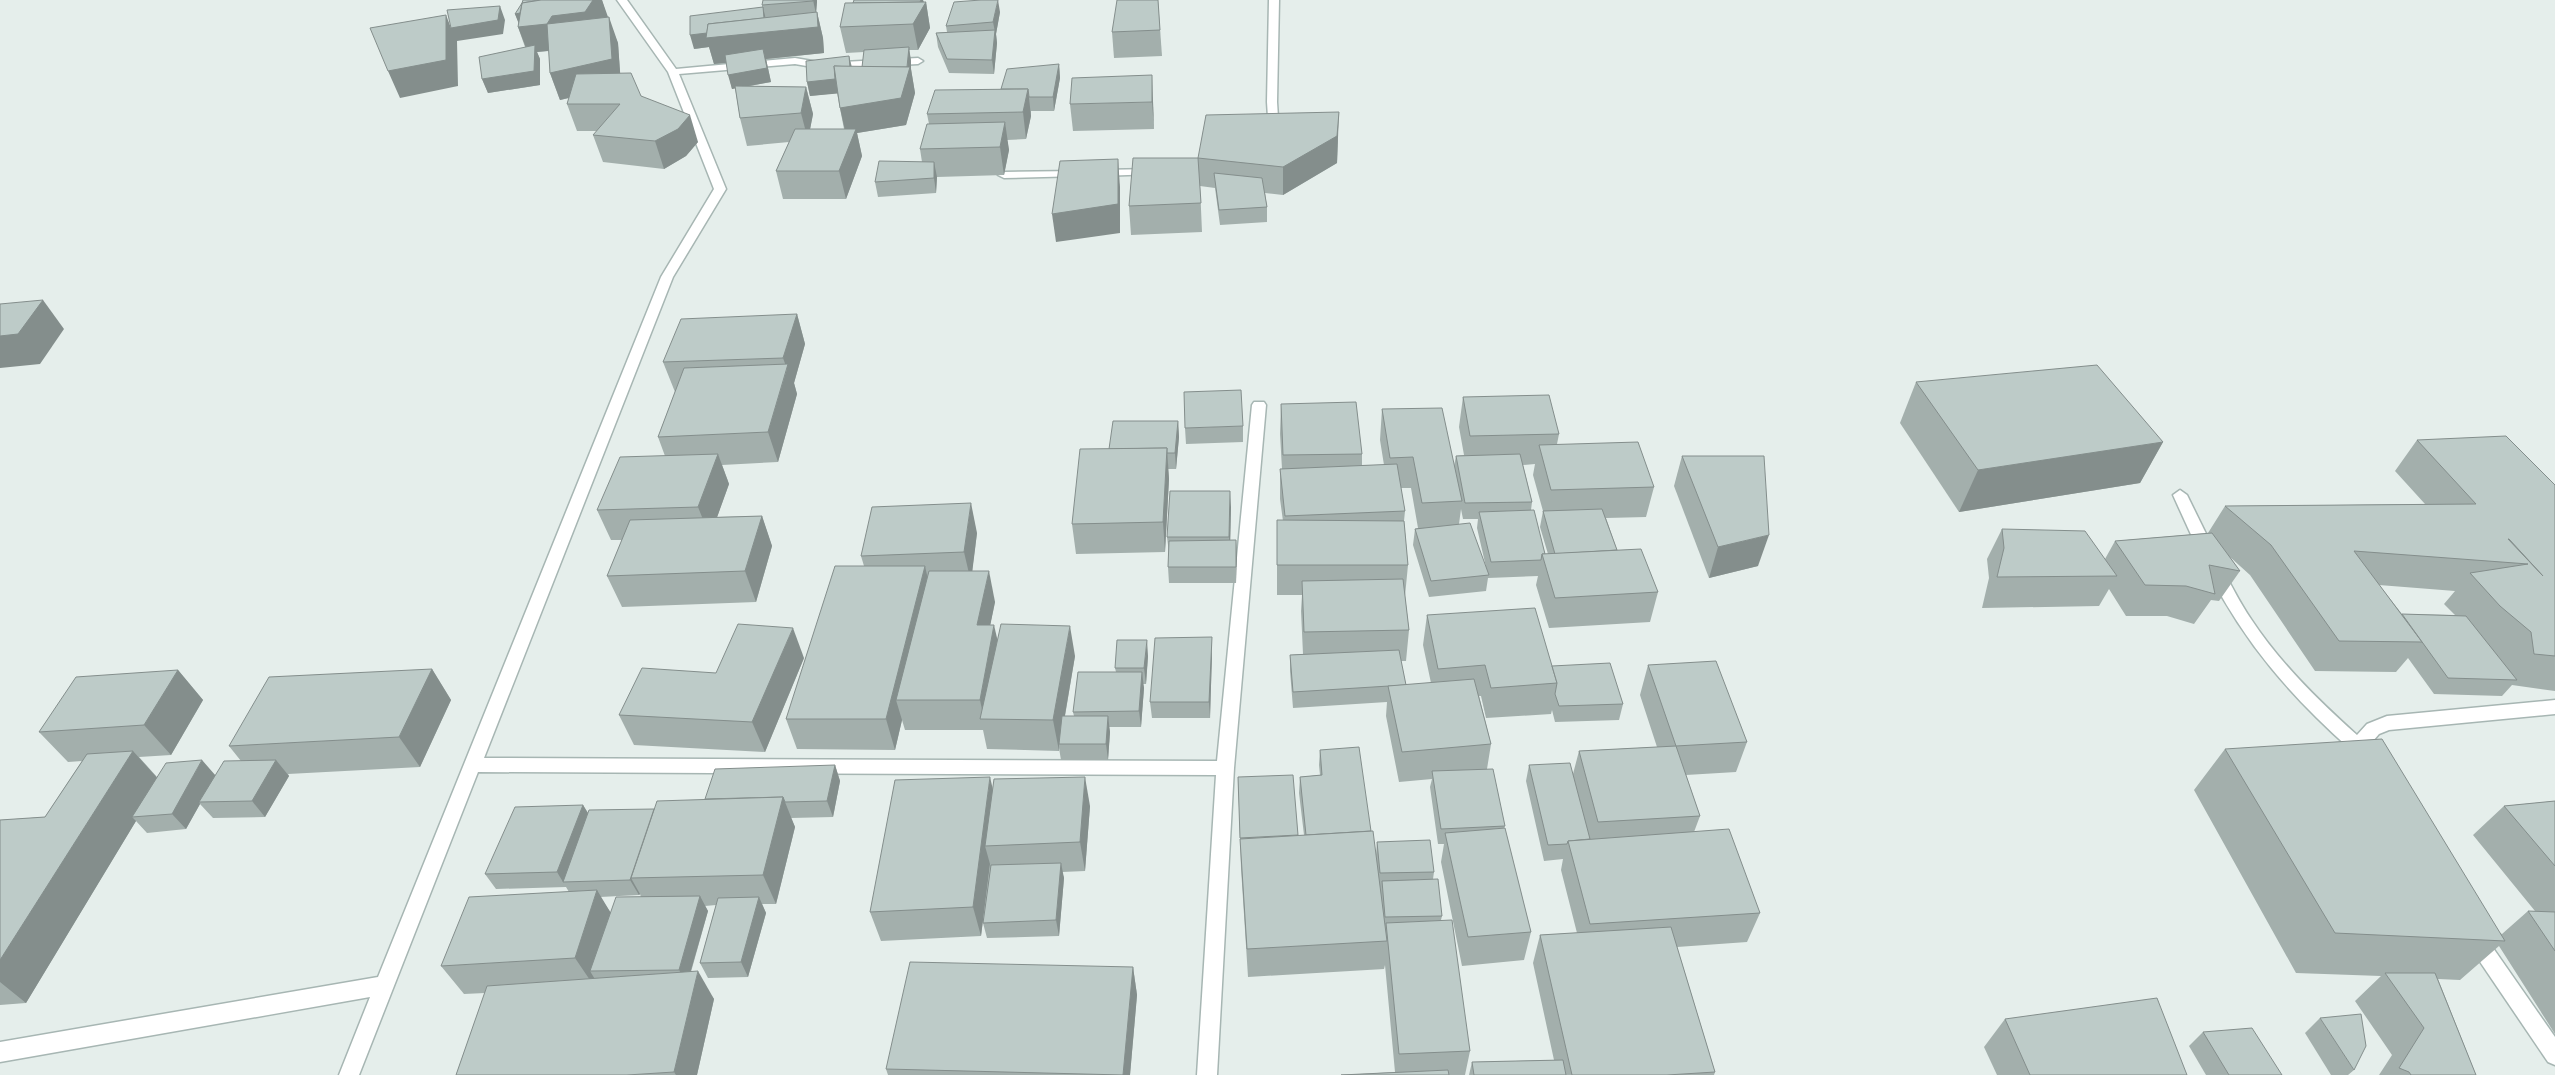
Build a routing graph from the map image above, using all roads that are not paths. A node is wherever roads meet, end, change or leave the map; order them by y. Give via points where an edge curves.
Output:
1 (622, 0) edge
2 (1274, 0) edge
3 (918, 61) dead end
4 (673, 72) junction
5 (1274, 143) edge
6 (1160, 172) edge
7 (1004, 175) dead end
8 (1259, 405) dead end
9 (2180, 495) dead end
10 (2555, 707) edge
11 (2358, 746) junction
12 (471, 765) junction
13 (1225, 768) junction
14 (2368, 775) edge
15 (2468, 929) edge
16 (384, 985) junction
17 (0, 1052) edge
18 (2555, 1055) edge
19 (349, 1075) edge
20 (1207, 1075) edge

1 - 4 street
2 - 5 street
3 - 4 street via 824,66 795,61
4 - 12 street via 720,189 667,277
6 - 7 street
8 - 13 street
9 - 11 street via 2234,608 2260,646 2293,686
10 - 11 street via 2386,723 2373,729
11 - 14 street
12 - 13 street
12 - 16 street
13 - 20 street
15 - 18 street
16 - 17 street
16 - 19 street

